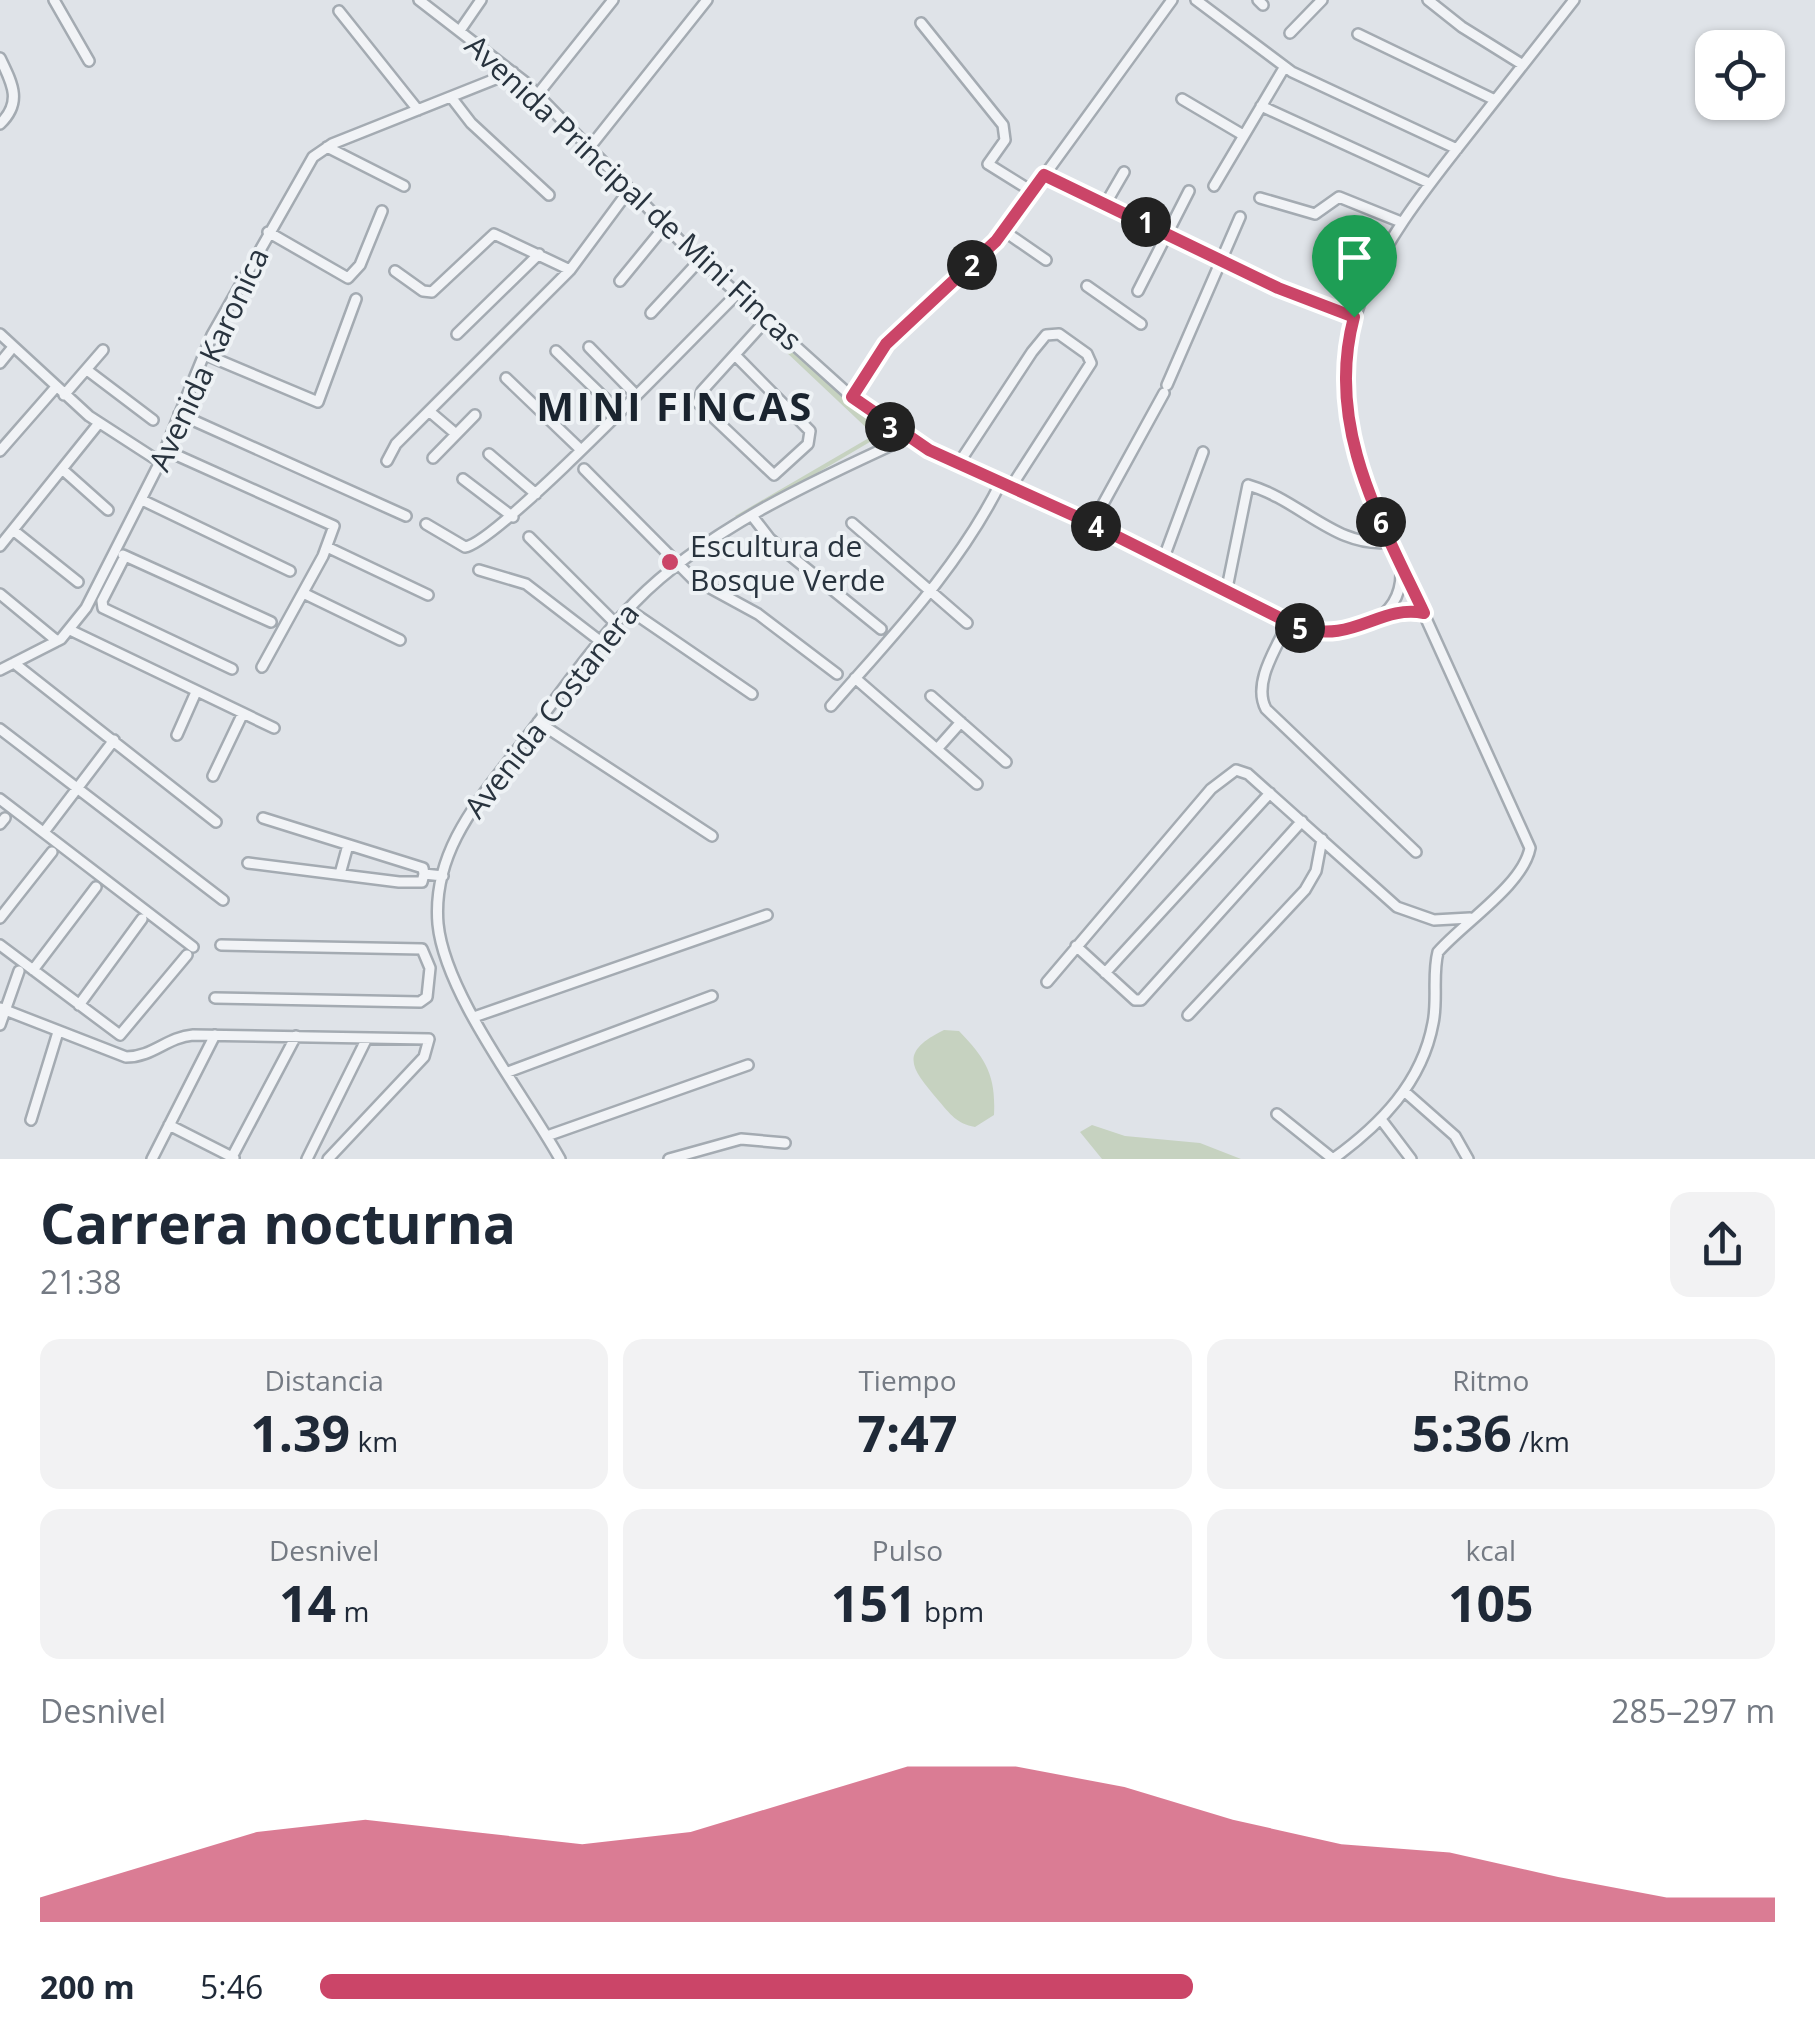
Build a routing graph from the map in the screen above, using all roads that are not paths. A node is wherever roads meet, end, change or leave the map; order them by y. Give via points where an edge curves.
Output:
1 (54, 0) edge
2 (419, 0) edge
3 (481, 0) edge
4 (613, 0) edge
5 (707, 0) edge
6 (1172, 0) edge
7 (1196, 0) edge
8 (1322, 0) edge
9 (1428, 0) edge
10 (1574, 0) edge
11 (339, 10) dead end
12 (921, 23) dead end
13 (461, 29) junction
14 (1290, 33) dead end
15 (1358, 34) dead end
16 (0, 58) edge
17 (89, 61) dead end
18 (1523, 65) junction
19 (1284, 68) junction
20 (514, 72) junction
21 (538, 94) junction
22 (451, 97) junction
23 (1182, 99) dead end
24 (1495, 100) junction
25 (1261, 106) junction
26 (418, 110) junction
27 (0, 124) edge
28 (1243, 135) junction
29 (590, 146) junction
30 (327, 147) junction
31 (1456, 149) junction
32 (1124, 172) dead end
33 (1044, 175) junction
34 (1429, 184) junction
35 (404, 186) dead end
36 (1214, 186) dead end
37 (630, 188) junction
38 (1189, 191) dead end
39 (1033, 192) junction
40 (549, 195) dead end
41 (1260, 198) dead end
42 (1106, 203) junction
43 (382, 210) dead end
44 (1240, 216) dead end
45 (1401, 222) junction
46 (665, 226) junction
47 (1004, 231) junction
48 (268, 232) junction
49 (1168, 233) junction
50 (539, 254) junction
51 (700, 260) junction
52 (1046, 260) dead end
53 (1220, 260) junction
54 (570, 270) junction
55 (395, 271) dead end
56 (620, 281) dead end
57 (1087, 286) dead end
58 (1138, 291) dead end
59 (737, 294) junction
60 (356, 298) dead end
61 (650, 313) dead end
62 (1354, 317) junction
63 (766, 320) junction
64 (1142, 324) dead end
65 (0, 334) edge
66 (457, 334) dead end
67 (13, 347) junction
68 (589, 347) dead end
69 (103, 350) dead end
70 (556, 351) dead end
71 (204, 354) junction
72 (735, 355) junction
73 (0, 363) edge
74 (86, 370) junction
75 (506, 378) dead end
76 (60, 391) junction
77 (635, 394) junction
78 (852, 397) junction
79 (429, 411) junction
80 (618, 411) junction
81 (180, 414) junction
82 (475, 414) dead end
83 (153, 420) dead end
84 (99, 423) junction
85 (456, 434) junction
86 (907, 438) junction
87 (580, 449) junction
88 (0, 450) edge
89 (165, 450) junction
90 (1203, 452) dead end
91 (489, 454) dead end
92 (433, 458) dead end
93 (387, 461) dead end
94 (160, 462) junction
95 (958, 463) junction
96 (62, 469) junction
97 (584, 469) dead end
98 (462, 478) dead end
99 (1006, 484) junction
100 (536, 494) junction
101 (142, 500) junction
102 (108, 510) dead end
103 (406, 516) dead end
104 (512, 517) junction
105 (753, 517) junction
106 (852, 523) dead end
107 (426, 524) dead end
108 (1092, 524) junction
109 (13, 530) junction
110 (529, 537) dead end
111 (1390, 542) junction
112 (0, 546) edge
113 (327, 547) junction
114 (121, 554) junction
115 (1163, 560) junction
116 (680, 564) junction
117 (1401, 565) junction
118 (479, 570) dead end
119 (290, 571) dead end
120 (78, 582) dead end
121 (931, 590) junction
122 (303, 593) junction
123 (1226, 593) junction
124 (0, 594) edge
125 (428, 595) dead end
126 (628, 609) junction
127 (1424, 613) junction
128 (1380, 618) junction
129 (272, 622) dead end
130 (615, 623) junction
131 (967, 623) dead end
132 (1288, 623) junction
133 (881, 629) dead end
134 (70, 630) junction
135 (400, 640) dead end
136 (56, 642) junction
137 (600, 642) junction
138 (14, 663) junction
139 (262, 667) dead end
140 (0, 670) edge
141 (232, 670) dead end
142 (836, 674) dead end
143 (856, 678) junction
144 (196, 692) junction
145 (752, 694) dead end
146 (930, 696) dead end
147 (831, 706) dead end
148 (243, 713) junction
149 (538, 722) junction
150 (960, 722) junction
151 (274, 728) dead end
152 (0, 729) edge
153 (177, 736) dead end
154 (114, 740) junction
155 (937, 750) junction
156 (1006, 762) dead end
157 (213, 776) dead end
158 (977, 784) dead end
159 (77, 789) junction
160 (1270, 793) junction
161 (0, 799) edge
162 (264, 818) dead end
163 (1302, 821) junction
164 (216, 822) dead end
165 (44, 832) junction
166 (712, 836) dead end
167 (1322, 839) junction
168 (348, 845) junction
169 (52, 852) dead end
170 (1416, 852) dead end
171 (248, 863) dead end
172 (340, 874) junction
173 (424, 874) junction
174 (443, 876) junction
175 (96, 887) dead end
176 (223, 900) dead end
177 (767, 915) dead end
178 (0, 918) edge
179 (1472, 918) junction
180 (142, 919) dead end
181 (0, 945) edge
182 (221, 946) dead end
183 (1076, 946) junction
184 (450, 966) junction
185 (32, 970) junction
186 (18, 971) dead end
187 (1105, 973) junction
188 (430, 974) junction
189 (1047, 982) dead end
190 (712, 996) dead end
191 (215, 998) dead end
192 (79, 1005) junction
193 (2, 1009) edge
194 (1188, 1015) dead end
195 (474, 1017) junction
196 (0, 1025) edge
197 (58, 1032) junction
198 (215, 1035) junction
199 (296, 1036) junction
200 (367, 1038) junction
201 (748, 1065) dead end
202 (508, 1072) junction
203 (1404, 1091) junction
204 (1276, 1114) dead end
205 (32, 1120) dead end
206 (1382, 1122) junction
207 (169, 1125) junction
208 (547, 1136) junction
209 (785, 1143) dead end
210 (234, 1158) edge
211 (152, 1159) edge
212 (307, 1159) edge
213 (328, 1159) edge
214 (560, 1159) edge
215 (669, 1159) edge
216 (1333, 1159) edge
217 (1411, 1159) edge
218 (1468, 1159) edge

1 - 17 street
2 - 13 street, Avenida Principal de Mini Fincas
3 - 13 street
4 - 21 street
5 - 29 street
6 - 33 street
7 - 19 street
8 - 14 street
9 - 18 street
10 - 18 street
11 - 26 street
12 - 39 street via 1003,125 1005,140 988,164
13 - 20 street, Avenida Principal de Mini Fincas
15 - 24 street
16 - 27 street via 15,92 12,111
18 - 24 street
19 - 25 street
19 - 31 street
20 - 21 street, Avenida Principal de Mini Fincas
20 - 22 street, Avenida Karonica
21 - 29 street, Avenida Principal de Mini Fincas
22 - 26 street, Avenida Karonica
22 - 40 street
23 - 28 street
24 - 31 street
25 - 28 street
25 - 34 street
26 - 30 street, Avenida Karonica
28 - 36 street
29 - 37 street, Avenida Principal de Mini Fincas
30 - 35 street
30 - 48 street, Avenida Karonica via 308,164
31 - 34 street
32 - 42 street
33 - 39 street
33 - 42 street
34 - 45 street
37 - 46 street, Avenida Principal de Mini Fincas
37 - 54 street
38 - 49 street
39 - 47 street
41 - 45 street via 1315,214 1338,197
42 - 49 street
43 - 48 street via 348,278
44 - 53 street
45 - 62 street via 1372,268
46 - 51 street, Avenida Principal de Mini Fincas
46 - 56 street
47 - 52 street
47 - 78 street via 886,344
48 - 71 street, Avenida Karonica
49 - 53 street
49 - 58 street
50 - 54 street
50 - 55 street via 494,234 432,292
50 - 66 street
51 - 59 street, Avenida Principal de Mini Fincas
51 - 61 street
53 - 62 street
53 - 108 street via 1165,389
54 - 79 street
57 - 64 street
59 - 63 street, Avenida Principal de Mini Fincas
59 - 77 street
60 - 71 street via 318,402
62 - 111 street via 1345,367 1348,426
63 - 72 street
63 - 78 street, Avenida Principal de Mini Fincas
65 - 67 street
67 - 73 street
67 - 76 street
68 - 77 street
69 - 74 street
70 - 80 street
71 - 81 street, Avenida Karonica
72 - 72 street via 698,403 774,475 808,444 810,431
74 - 76 street
74 - 83 street
75 - 87 street
76 - 84 street
76 - 88 street
77 - 80 street
78 - 86 street, Avenida Principal de Mini Fincas
79 - 85 street
79 - 93 street
80 - 87 street
81 - 89 street, Avenida Karonica
81 - 103 street
82 - 85 street
84 - 94 street
84 - 96 street
85 - 92 street
86 - 95 street, Avenida Principal de Mini Fincas
86 - 105 street, Avenida Costanera
87 - 100 street
89 - 94 street, Avenida Karonica
89 - 113 street via 332,524
90 - 115 street
91 - 100 street
94 - 101 street, Avenida Karonica
95 - 99 street, Avenida Principal de Mini Fincas
95 - 99 street via 1032,352 1046,335 1059,334 1091,363
96 - 102 street
96 - 109 street
97 - 116 street
98 - 104 street
99 - 108 street, Avenida Principal de Mini Fincas
99 - 121 street
100 - 104 street
101 - 114 street, Avenida Karonica
101 - 119 street
104 - 107 street via 470,547
105 - 116 street, Avenida Costanera
105 - 133 street via 770,539
106 - 121 street
108 - 115 street, Avenida Principal de Mini Fincas
109 - 112 street
109 - 120 street
110 - 130 street
111 - 117 street
111 - 123 street via 1352,540 1281,496 1248,485
113 - 122 street
113 - 125 street
114 - 129 street
114 - 134 street, Avenida Karonica
114 - 141 street via 103,608
115 - 123 street, Avenida Principal de Mini Fincas
116 - 126 street, Avenida Costanera
116 - 142 street
117 - 127 street
117 - 128 street via 1400,590
118 - 137 street via 537,590
121 - 131 street
121 - 143 street
122 - 135 street
122 - 139 street
123 - 132 street, Avenida Principal de Mini Fincas
124 - 136 street
126 - 130 street, Avenida Costanera
126 - 145 street
127 - 128 street, Avenida Principal de Mini Fincas
127 - 179 street via 1530,848 1518,874
128 - 132 street, Avenida Principal de Mini Fincas via 1328,633
130 - 137 street, Avenida Costanera
132 - 170 street via 1263,680 1266,709
134 - 136 street, Avenida Karonica
134 - 144 street
136 - 138 street, Avenida Karonica
137 - 149 street, Avenida Costanera
138 - 140 street, Avenida Karonica
138 - 154 street
143 - 147 street
143 - 155 street
144 - 148 street
144 - 153 street
146 - 150 street
148 - 151 street
148 - 157 street
149 - 166 street
149 - 174 street, Avenida Costanera via 461,823
150 - 155 street
150 - 156 street
152 - 159 street
154 - 159 street
154 - 164 street
155 - 158 street
159 - 165 street
159 - 176 street
160 - 163 street
160 - 183 street via 1240,770 1220,779
160 - 187 street
161 - 165 street
162 - 168 street
163 - 167 street
163 - 187 street via 1142,1000
165 - 192 street via 190,951 124,1034
167 - 179 street via 1409,914
167 - 194 street via 1305,890
168 - 172 street
168 - 173 street via 423,868
169 - 178 street
171 - 172 street
172 - 173 street via 422,882
173 - 174 street
174 - 184 street, Avenida Costanera via 438,926
175 - 185 street
177 - 195 street
179 - 203 street via 1438,952 1432,1029
180 - 192 street
181 - 185 street
182 - 188 street via 422,948
183 - 187 street
183 - 189 street
184 - 188 street
184 - 195 street, Avenida Costanera
185 - 192 street
186 - 193 street
188 - 191 street via 420,1002
190 - 202 street
193 - 196 street
193 - 197 street
195 - 202 street, Avenida Costanera
197 - 198 street via 126,1057 143,1057 178,1037
197 - 205 street
198 - 199 street
198 - 207 street
199 - 200 street
199 - 210 street
200 - 212 street
200 - 213 street via 429,1039 424,1056
201 - 208 street
202 - 208 street, Avenida Costanera
203 - 206 street
203 - 218 street via 1455,1136
204 - 216 street
206 - 216 street
206 - 217 street
207 - 210 street
207 - 211 street
208 - 214 street, Avenida Costanera
209 - 215 street via 742,1138

